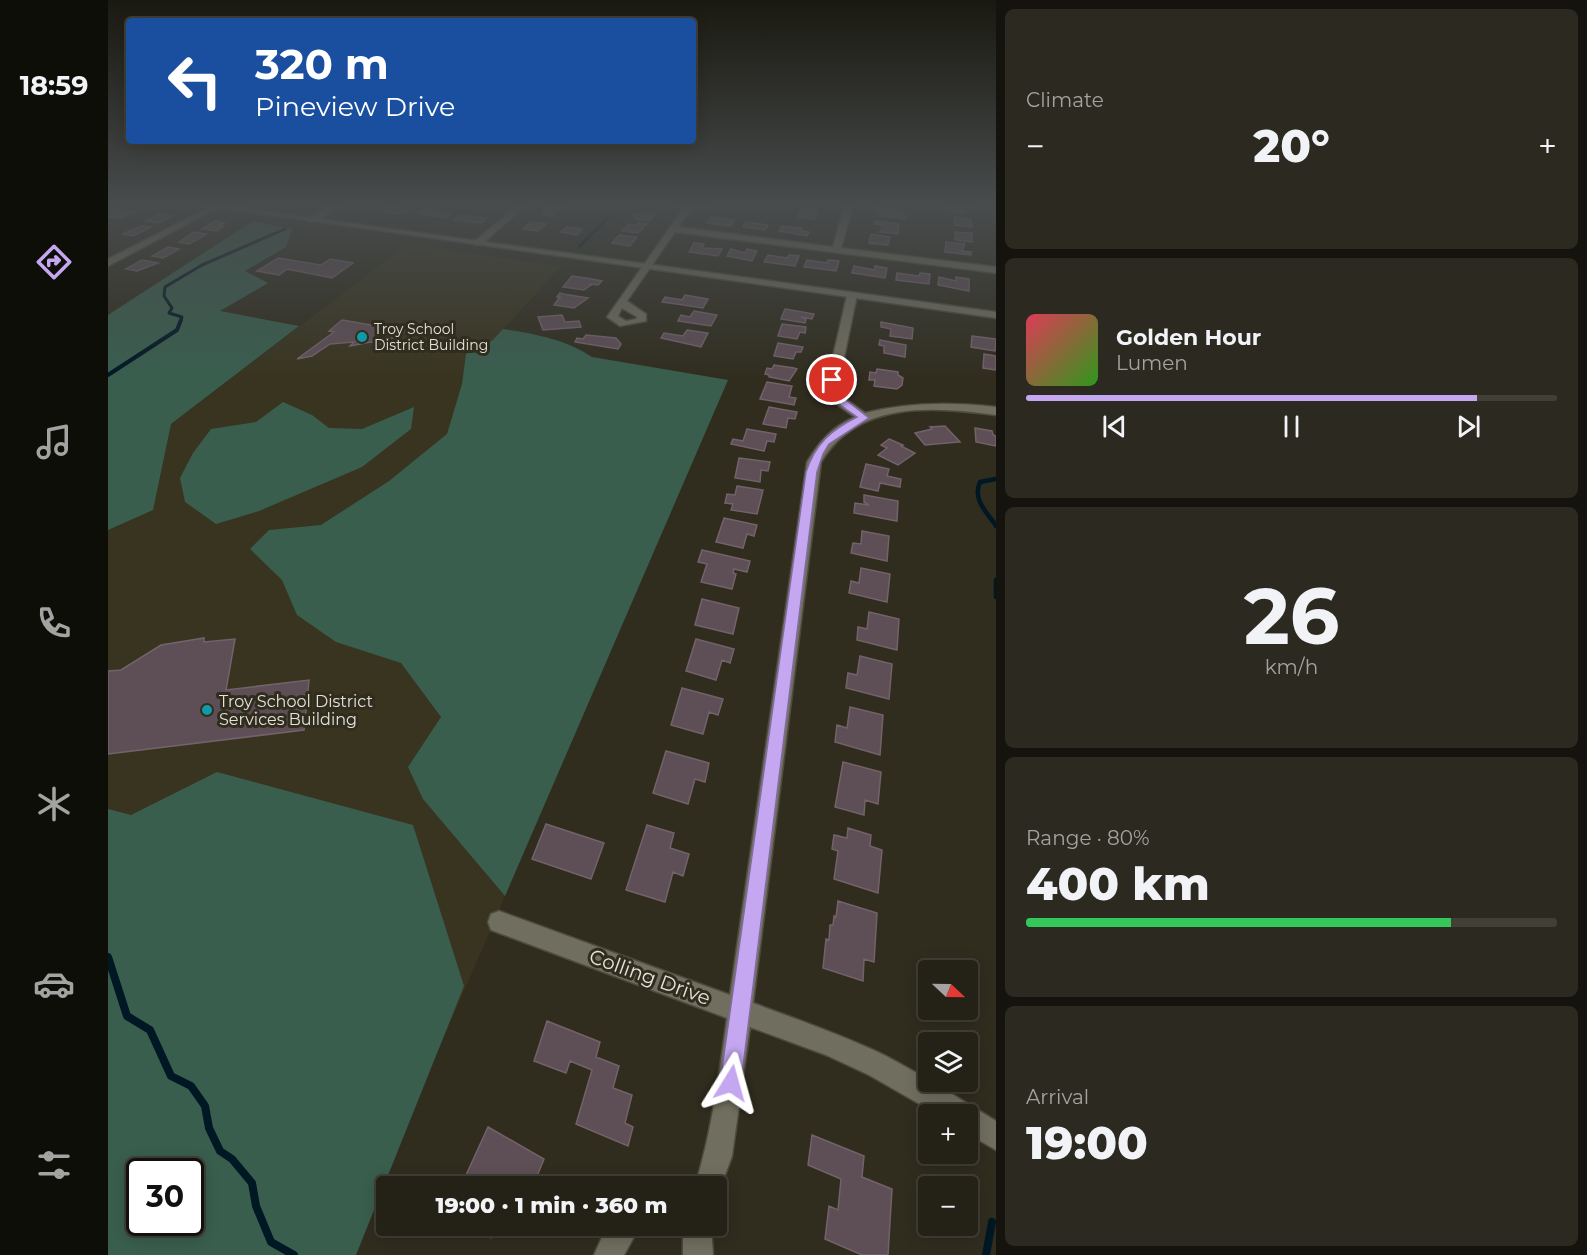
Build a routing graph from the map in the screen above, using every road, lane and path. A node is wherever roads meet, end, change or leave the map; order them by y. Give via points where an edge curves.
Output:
1 (623, 264) edge
2 (649, 264) edge
3 (945, 264) edge
4 (647, 267) junction
5 (996, 270) edge
6 (852, 296) junction
7 (622, 301) dead end
8 (996, 315) edge
9 (996, 411) edge
10 (864, 418) junction
11 (499, 922) dead end
12 (741, 1011) junction
13 (943, 1104) edge
14 (978, 1125) edge
15 (996, 1137) edge
16 (712, 1176) edge
17 (617, 1236) edge
18 (698, 1236) edge
19 (609, 1255) edge
20 (698, 1255) edge

1 - 4 street
2 - 4 street
3 - 5 street
4 - 6 street
4 - 7 street
6 - 8 street
6 - 10 street via 832,387 843,403
9 - 10 street via 924,407
10 - 12 street via 826,442 817,454 812,472
11 - 12 street, Colling Drive
12 - 13 street, Colling Drive via 831,1044
12 - 16 street
14 - 15 street
17 - 19 street
18 - 20 street

